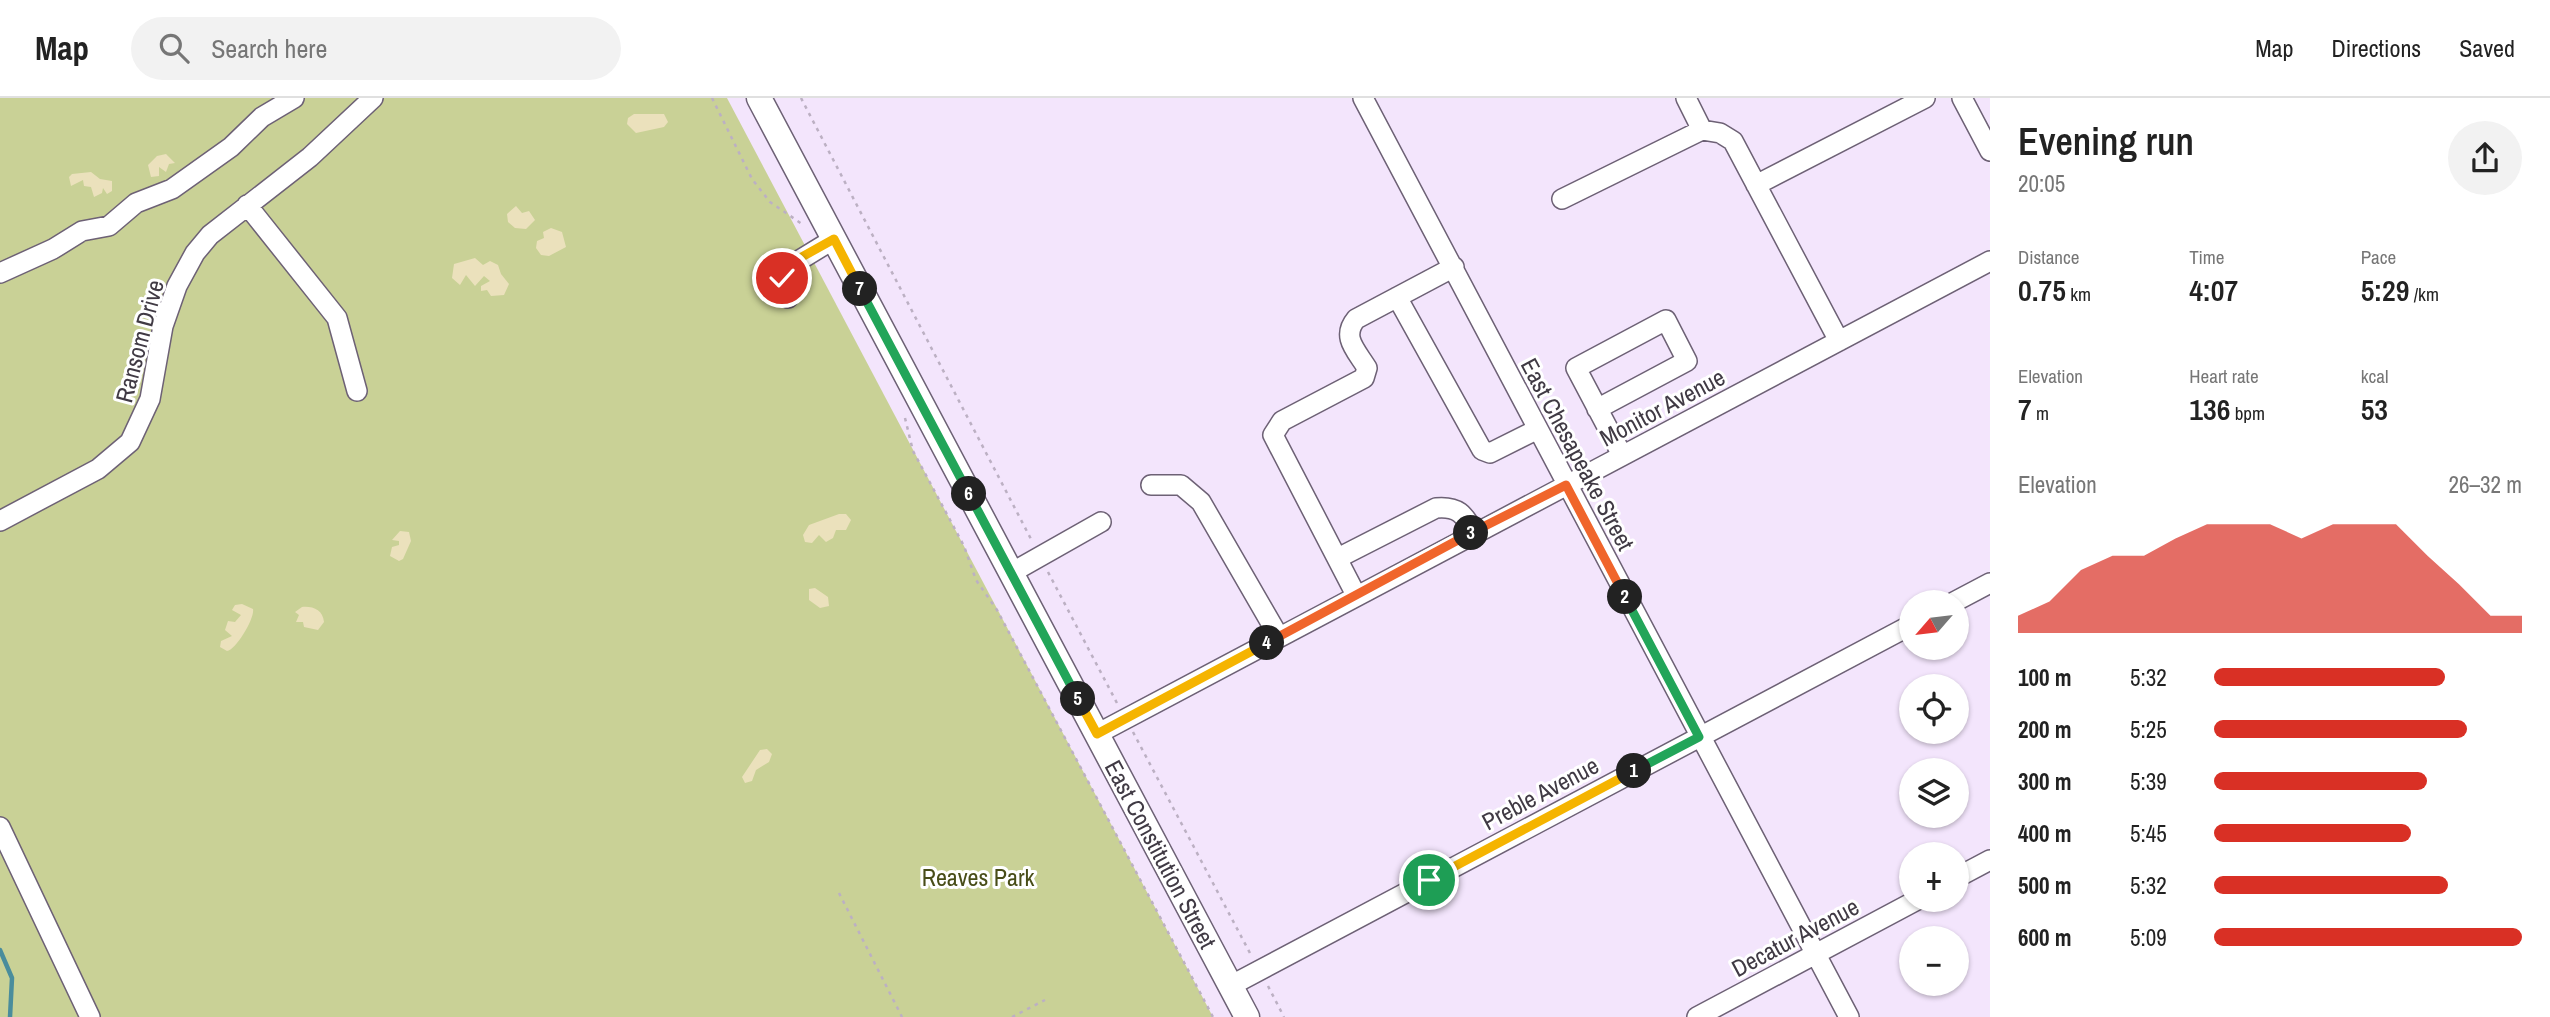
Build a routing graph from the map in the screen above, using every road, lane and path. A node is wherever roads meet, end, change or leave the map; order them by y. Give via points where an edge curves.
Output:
1 (294, 98) edge
2 (373, 98) edge
3 (712, 98) edge
4 (759, 98) edge
5 (1363, 98) edge
6 (1686, 98) edge
7 (1924, 98) edge
8 (1962, 98) edge
9 (1702, 130) junction
10 (1990, 151) edge
11 (1756, 185) junction
12 (1562, 199) dead end
13 (247, 205) junction
14 (826, 243) junction
15 (1990, 261) edge
16 (1454, 267) junction
17 (0, 273) edge
18 (1397, 297) junction
19 (788, 298) dead end
20 (1839, 341) junction
21 (357, 391) dead end
22 (902, 409) dead end
23 (1597, 409) junction
24 (1536, 430) junction
25 (1622, 455) junction
26 (1151, 485) dead end
27 (1566, 485) junction
28 (0, 521) edge
29 (1101, 522) dead end
30 (1474, 532) junction
31 (1338, 558) junction
32 (1011, 573) junction
33 (1990, 583) edge
34 (1969, 594) edge
35 (1356, 595) junction
36 (1899, 631) edge
37 (1279, 636) junction
38 (1097, 734) junction
39 (1699, 737) junction
40 (0, 827) edge
41 (1990, 860) edge
42 (1969, 871) edge
43 (839, 893) dead end
44 (1899, 910) edge
45 (1815, 954) junction
46 (1230, 986) junction
47 (1045, 1000) dead end
48 (90, 1017) edge
49 (902, 1017) edge
50 (1012, 1017) edge
51 (1213, 1017) edge
52 (1247, 1017) edge
53 (1697, 1017) edge
54 (1849, 1017) edge

1 - 17 street via 262,117 231,147 172,189 136,203 109,226 82,230
2 - 13 street, Ransom Drive via 310,157
3 - 14 path via 752,179 770,202
4 - 14 main road, East Constitution Street
5 - 16 street, East Chesapeake Street
6 - 9 street
7 - 11 street
8 - 10 street
9 - 11 street via 1733,141
9 - 12 street
11 - 20 street
13 - 21 street via 337,318
13 - 28 street, Ransom Drive via 210,234 177,286 163,326 150,399 130,442 98,469
14 - 19 street via 785,270 782,278
14 - 32 main road, East Constitution Street
15 - 20 street, Monitor Avenue
16 - 18 street
16 - 24 street, East Chesapeake Street
18 - 24 street via 1482,450 1490,453
18 - 31 street via 1348,328 1347,336 1367,368 1364,378 1282,421 1274,430
20 - 25 street, Monitor Avenue
22 - 51 path via 913,451 964,546 972,572 997,610
23 - 23 street via 1576,368 1666,320 1687,361
23 - 25 street
24 - 27 street, East Chesapeake Street
25 - 27 street, Monitor Avenue
26 - 37 street via 1181,485 1201,502
27 - 30 street, Monitor Avenue
27 - 39 street, East Chesapeake Street
29 - 32 street
30 - 31 street via 1464,514 1451,506 1436,508
30 - 35 street, Monitor Avenue
31 - 35 street
32 - 38 main road, East Constitution Street
33 - 34 street
35 - 37 street, Monitor Avenue
36 - 39 street, Preble Avenue
37 - 38 street, Monitor Avenue
38 - 46 main road, East Constitution Street
39 - 45 street, East Chesapeake Street
39 - 46 street, Preble Avenue
40 - 48 street
41 - 42 street
43 - 49 path
44 - 45 street, Decatur Avenue
45 - 53 street, Decatur Avenue
45 - 54 street, East Chesapeake Street
46 - 52 main road, East Constitution Street
47 - 50 path

